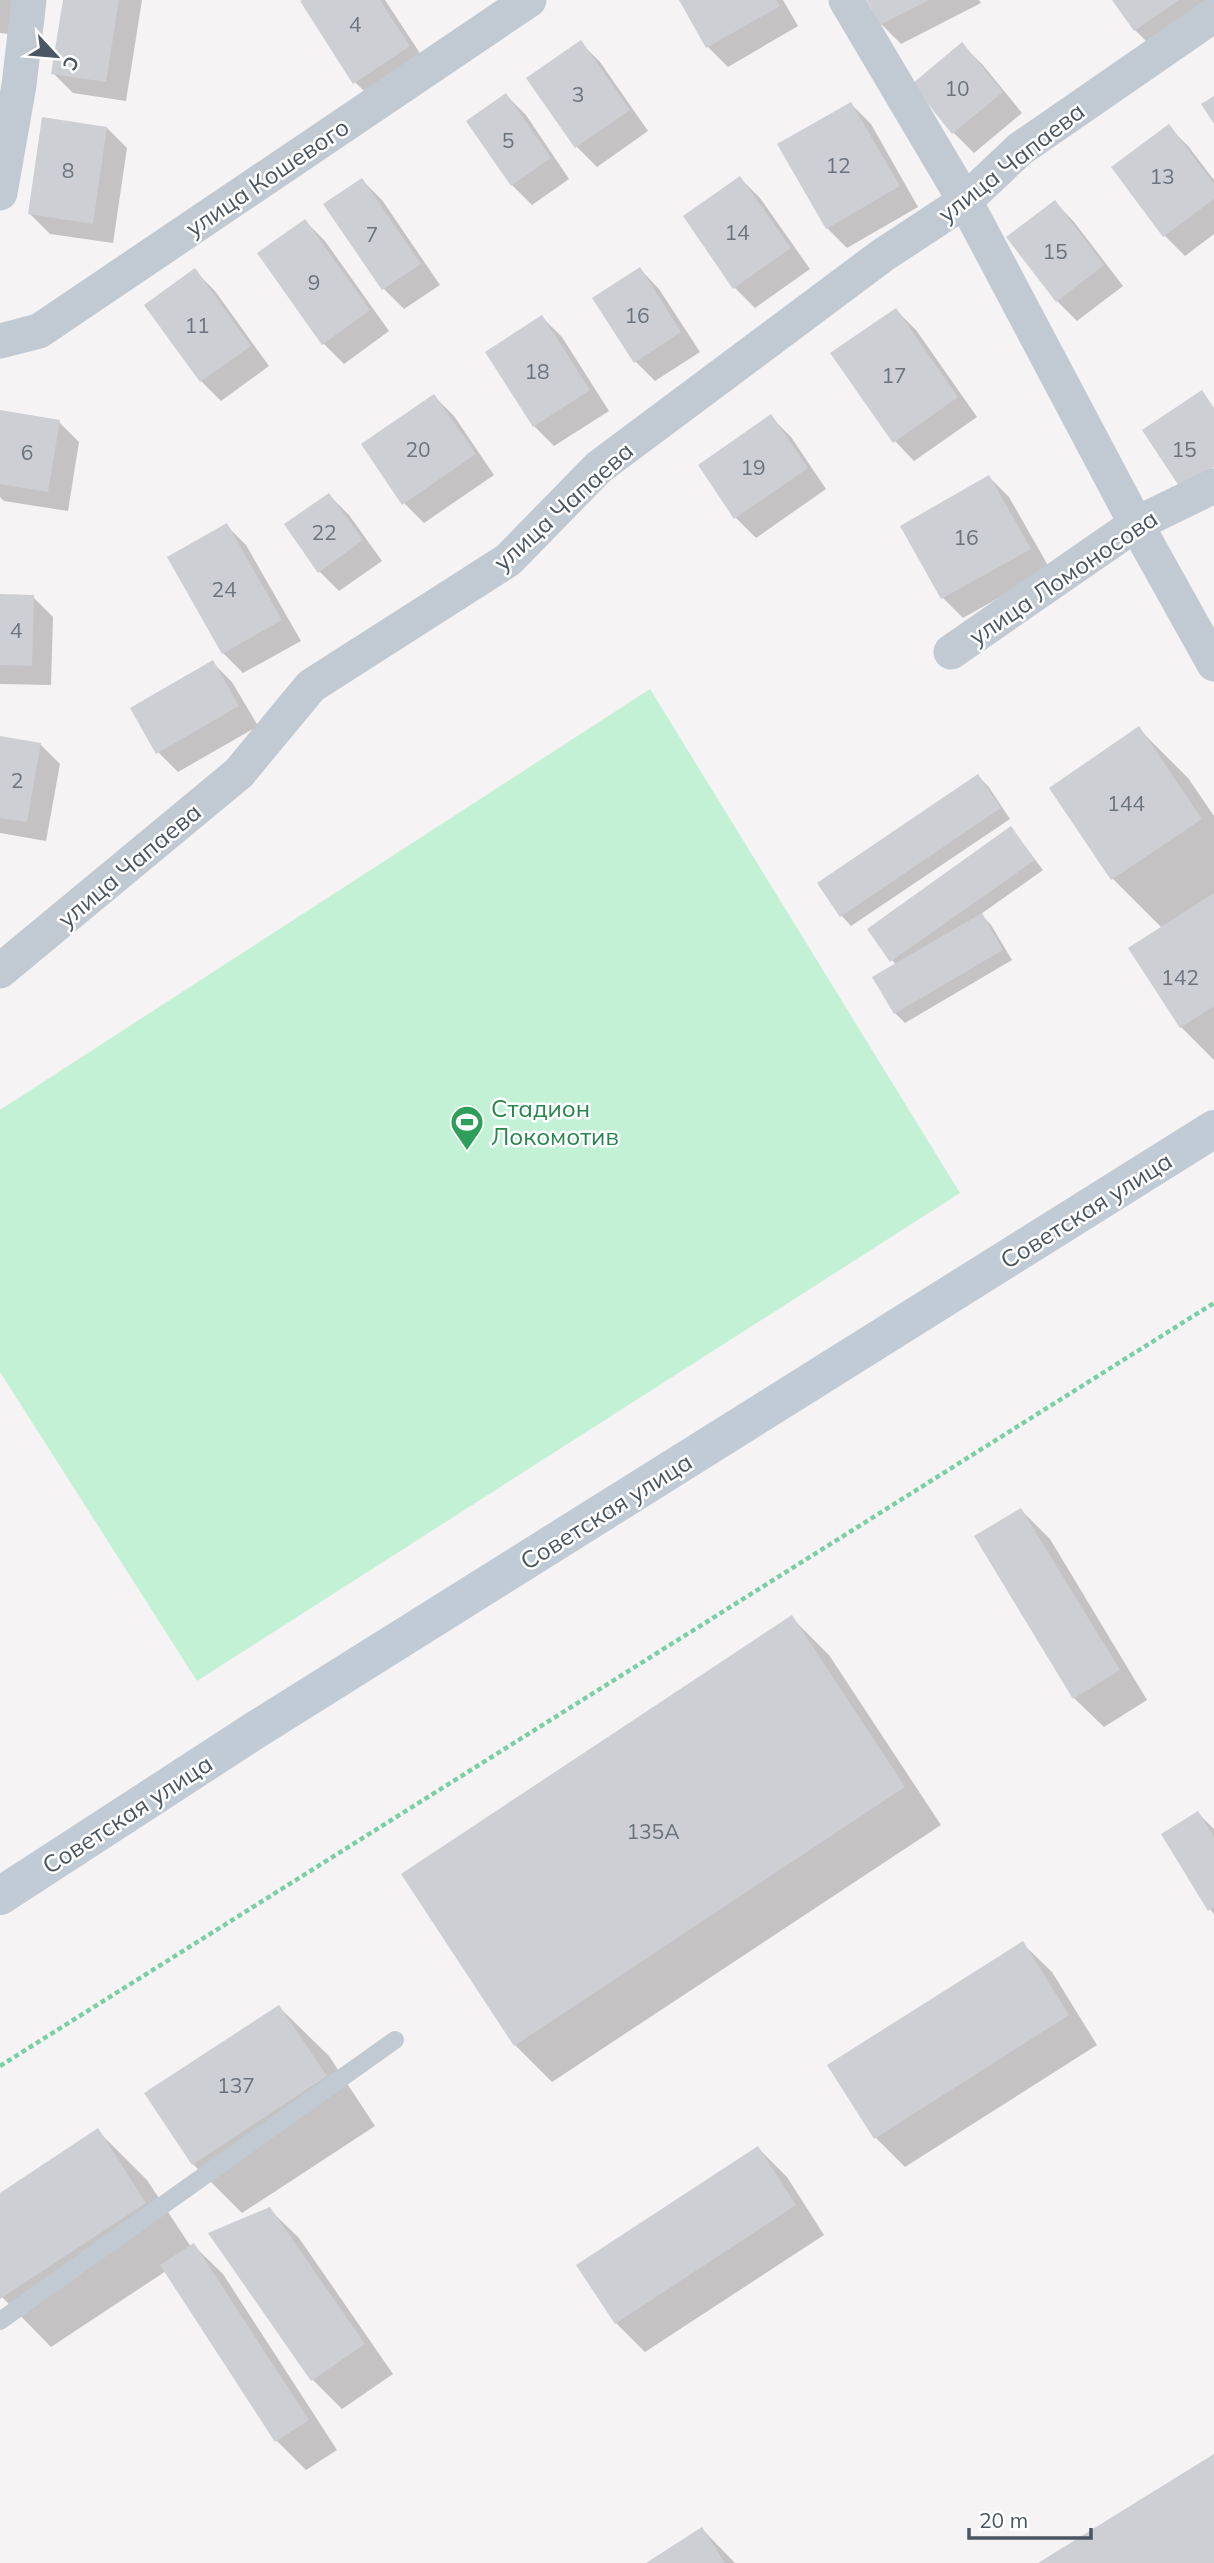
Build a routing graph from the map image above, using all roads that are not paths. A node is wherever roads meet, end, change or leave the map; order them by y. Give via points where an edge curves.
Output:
1 (29, 0) edge
2 (529, 0) edge
3 (846, 0) edge
4 (1214, 15) edge
5 (0, 193) edge
6 (965, 201) junction
7 (0, 341) edge
8 (1214, 486) edge
9 (1136, 524) junction
10 (951, 652) dead end
11 (1214, 664) edge
12 (0, 971) edge
13 (1214, 1129) edge
14 (0, 1896) edge
15 (395, 2040) dead end
16 (0, 2321) edge

1 - 5 street
2 - 7 street, улица Кошевого via 39,331
3 - 6 street
4 - 6 street, улица Чапаева via 1020,149
6 - 9 street
6 - 12 street, улица Чапаева via 883,256 599,467 508,560 312,687 239,773
8 - 9 street, улица Ломоносова
9 - 10 street, улица Ломоносова
9 - 11 street
13 - 14 main road, Советская улица via 257,1729
15 - 16 lane

